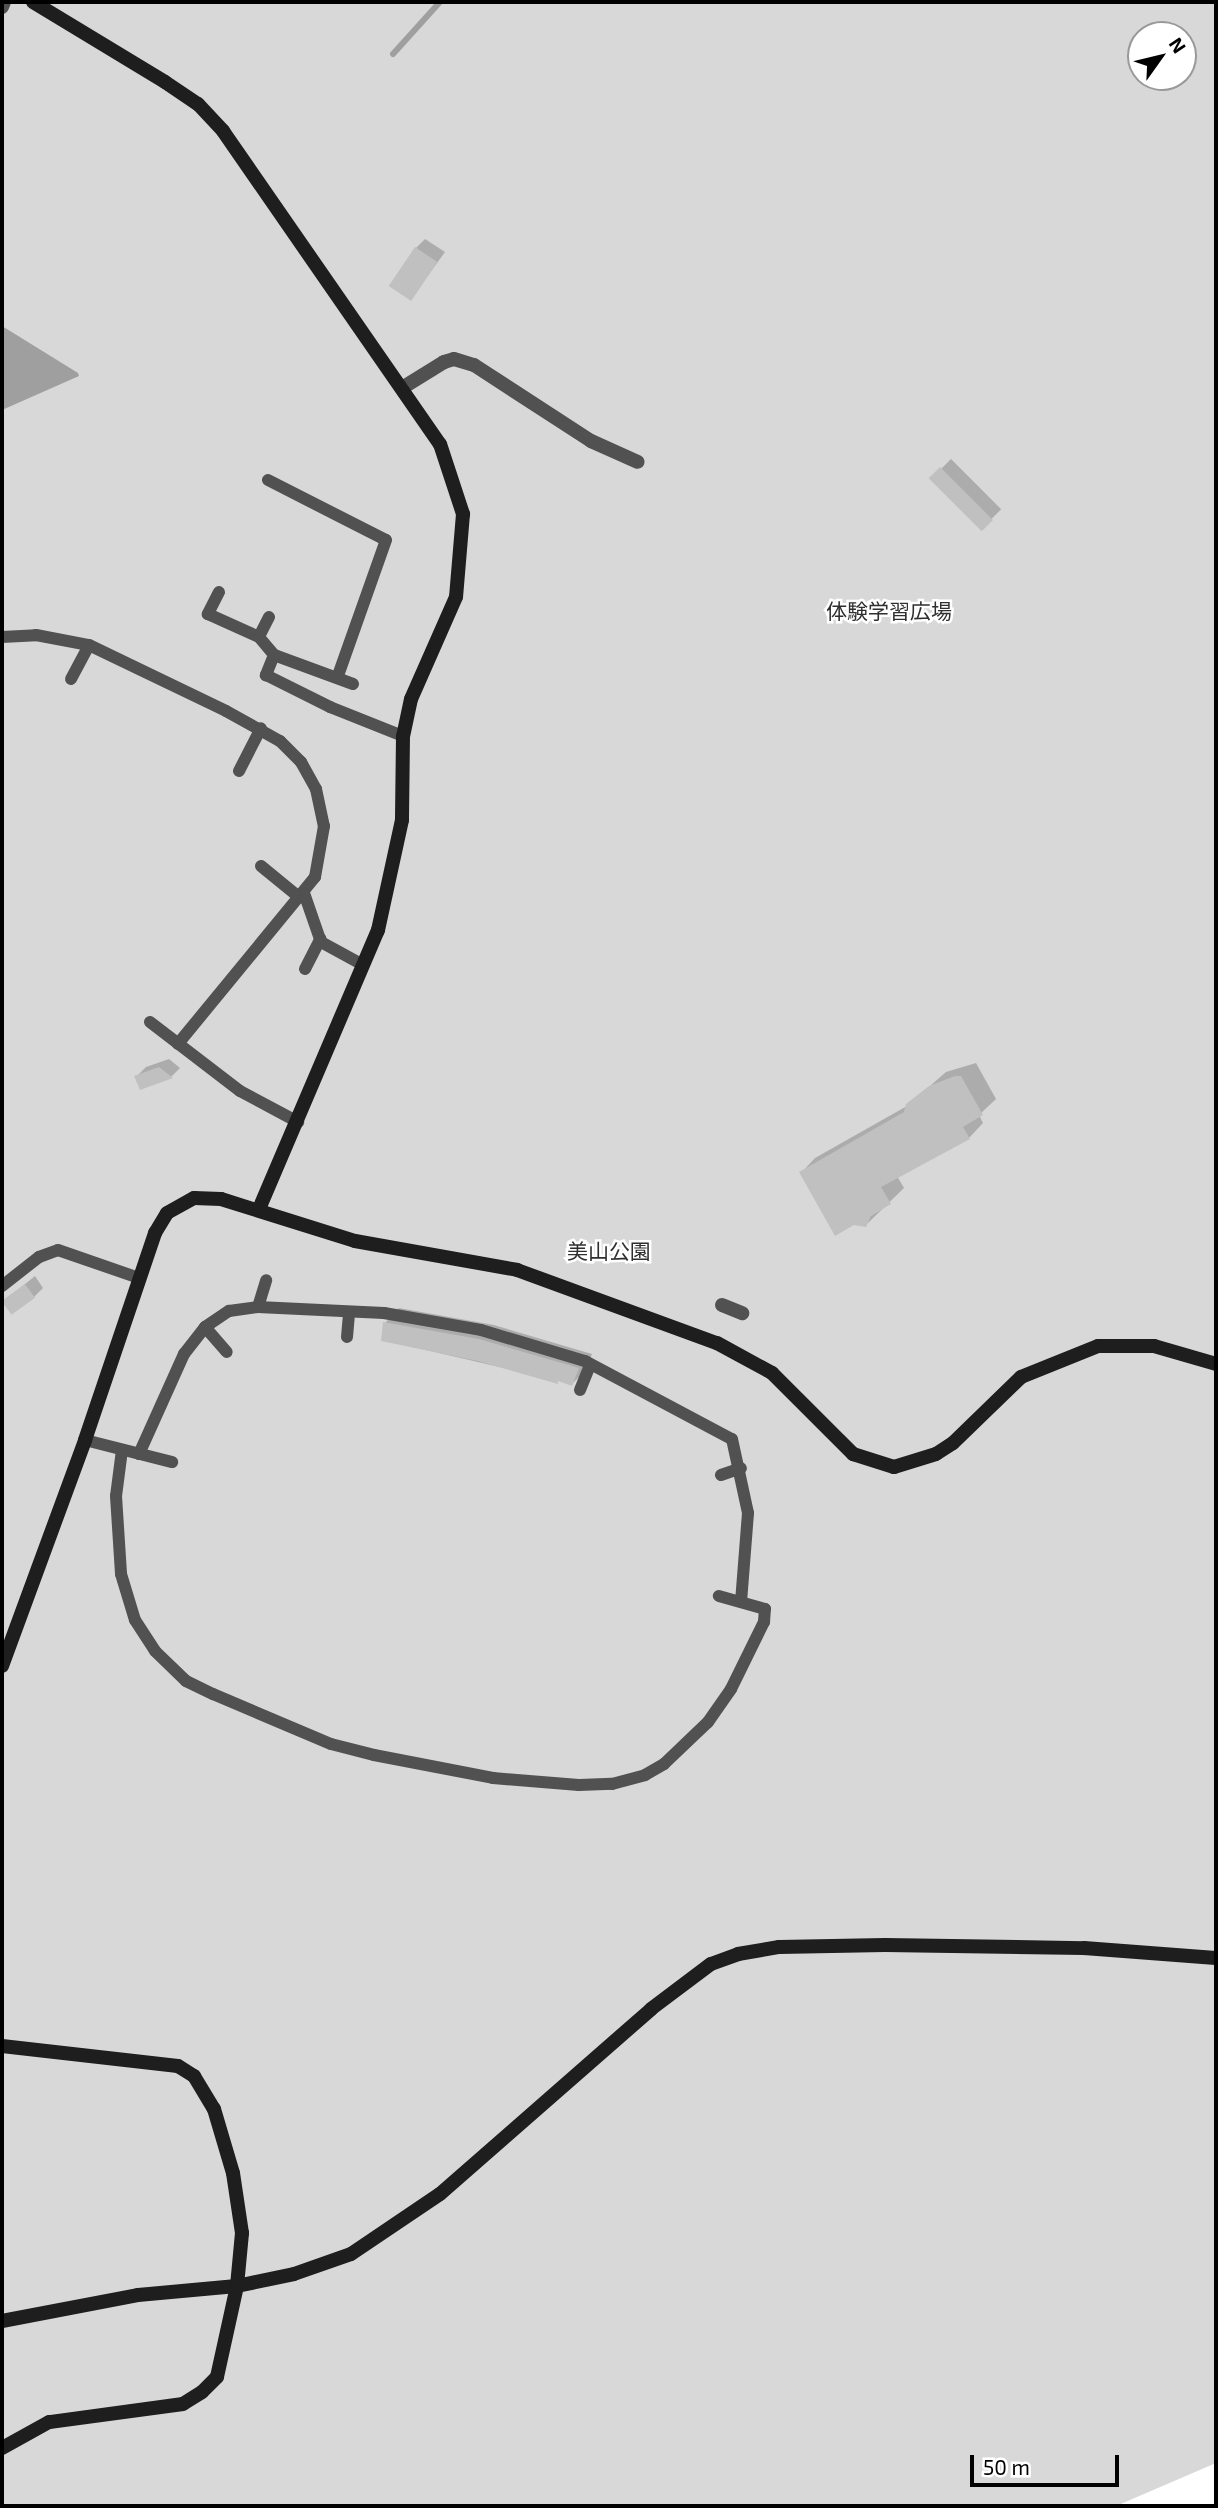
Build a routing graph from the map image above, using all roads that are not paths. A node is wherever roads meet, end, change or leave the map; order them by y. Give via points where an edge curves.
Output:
1 (4, 2) edge
2 (33, 2) edge
3 (2, 6) edge
4 (402, 388) junction
5 (638, 462) dead end
6 (268, 480) dead end
7 (219, 592) dead end
8 (269, 617) dead end
9 (2, 637) edge
10 (259, 637) junction
11 (89, 645) junction
12 (274, 656) junction
13 (337, 678) junction
14 (71, 680) dead end
15 (352, 684) dead end
16 (261, 729) junction
17 (403, 736) junction
18 (239, 771) dead end
19 (261, 866) dead end
20 (302, 895) junction
21 (320, 939) junction
22 (363, 965) junction
23 (305, 969) dead end
24 (150, 1022) dead end
25 (177, 1044) junction
26 (298, 1122) junction
27 (259, 1209) junction
28 (139, 1278) junction
29 (266, 1280) dead end
30 (2, 1286) edge
31 (722, 1305) dead end
32 (258, 1307) junction
33 (349, 1313) junction
34 (742, 1313) dead end
35 (205, 1327) junction
36 (347, 1337) dead end
37 (227, 1352) dead end
38 (1216, 1364) edge
39 (590, 1365) junction
40 (580, 1390) dead end
41 (85, 1440) junction
42 (122, 1450) junction
43 (139, 1454) junction
44 (172, 1462) dead end
45 (741, 1468) junction
46 (721, 1475) dead end
47 (719, 1596) dead end
48 (741, 1602) junction
49 (2, 1666) edge
50 (1216, 1958) edge
51 (2, 2046) edge
52 (237, 2286) junction
53 (2, 2321) edge
54 (2, 2448) edge

1 - 3 street
2 - 4 street via 165,82 212,118
4 - 5 street via 444,362 454,359 474,365 591,441
4 - 17 street via 440,444 463,514 456,597 411,699
6 - 13 lane via 386,540
7 - 10 lane via 208,614
8 - 10 lane
9 - 11 lane via 36,635
10 - 12 lane
11 - 14 lane
11 - 16 lane
12 - 13 lane
12 - 17 lane via 266,675 342,713
13 - 15 lane
16 - 18 lane
16 - 20 lane via 301,762 321,806 322,851 315,877
17 - 22 street via 402,820 393,877
19 - 20 lane
20 - 21 lane
20 - 25 lane
21 - 22 lane via 330,950
21 - 23 lane
22 - 26 street
24 - 25 lane
25 - 26 lane via 240,1091
26 - 27 street
27 - 28 street via 207,1197 176,1206 161,1222
27 - 38 street via 334,1237 517,1270 734,1350 772,1373 853,1454 894,1467 936,1454 953,1443 1021,1377 1098,1346 1154,1346
28 - 30 lane via 58,1250 39,1257
28 - 41 street
29 - 32 lane
31 - 34 street
32 - 33 lane
32 - 35 lane via 229,1311
33 - 36 lane
33 - 39 lane via 384,1313 481,1330
35 - 37 lane
35 - 43 lane via 184,1354
39 - 40 lane
39 - 45 lane via 732,1439
41 - 42 lane
41 - 49 street
42 - 43 lane
42 - 48 lane via 116,1496 121,1574 135,1620 155,1651 186,1681 213,1694 331,1744 374,1755 494,1778 579,1785 612,1784 645,1775 691,1741 731,1689 764,1622 765,1609
43 - 44 lane
45 - 46 lane
45 - 48 lane via 748,1513
47 - 48 lane
50 - 52 street via 1084,1948 885,1945 779,1947 738,1954 711,1964 651,2010 440,2194 351,2254 294,2274
51 - 52 street via 178,2066 194,2076 214,2109 233,2173 242,2234
52 - 53 street via 138,2295
52 - 54 street via 217,2377 202,2392 183,2403 49,2422

